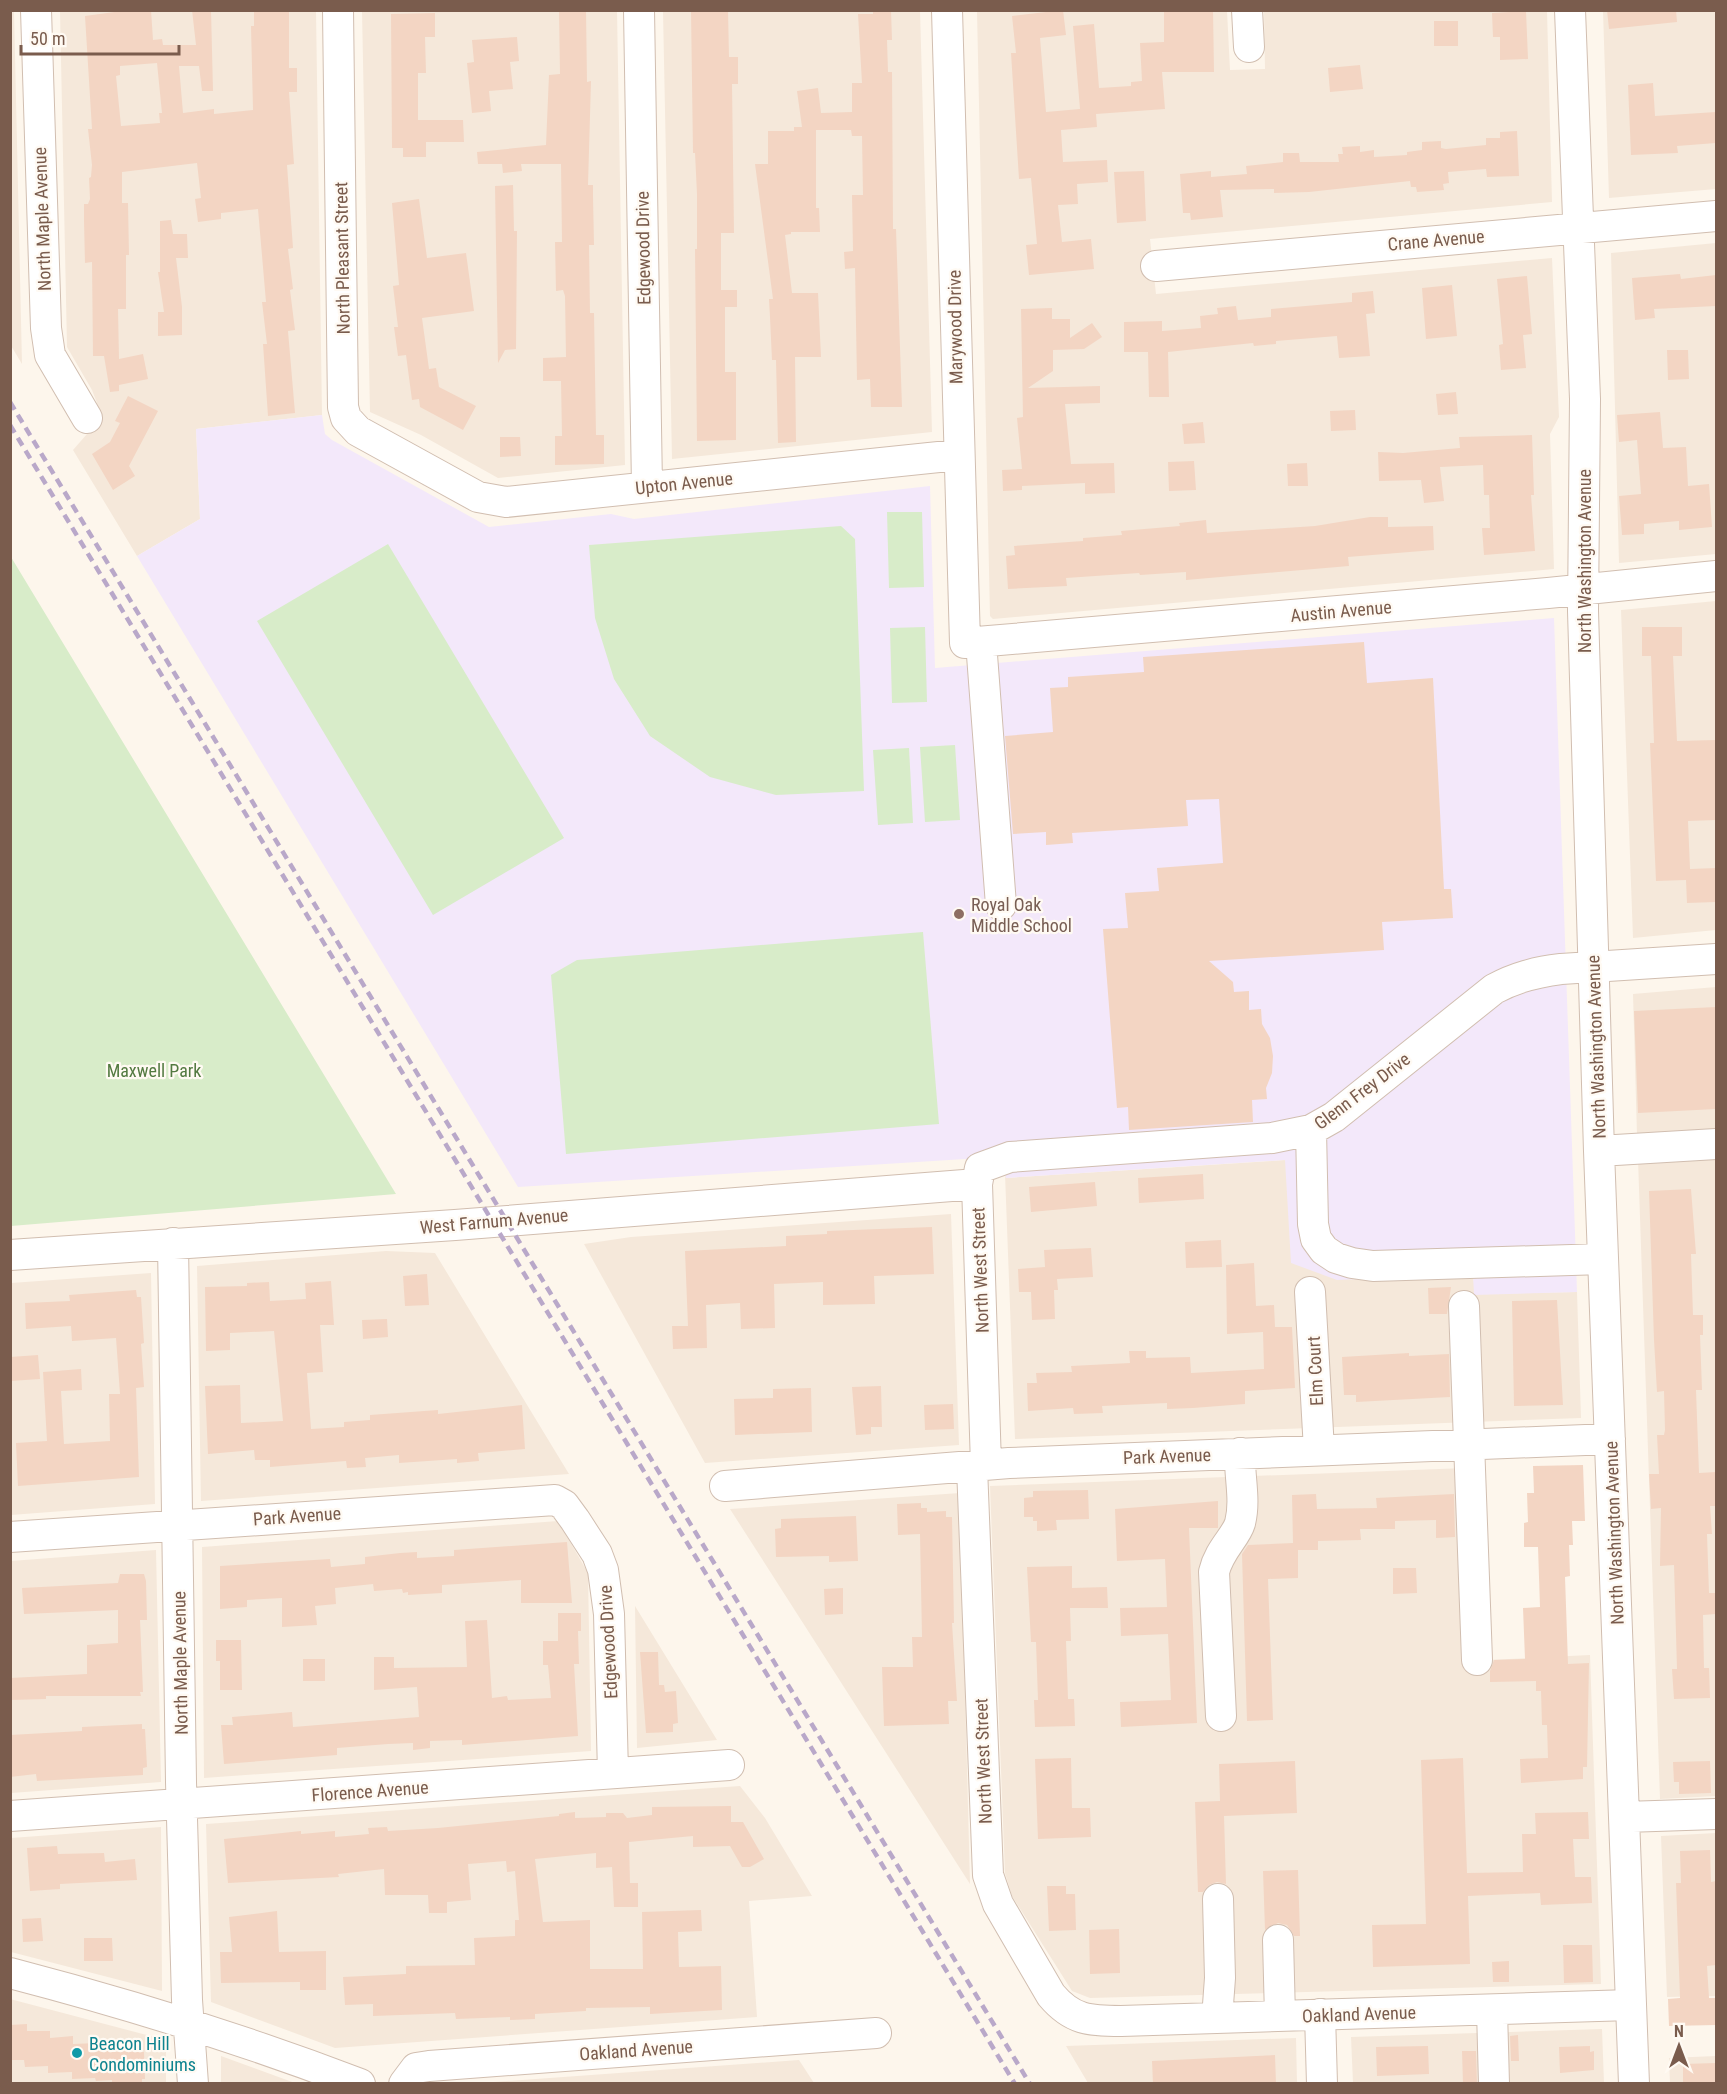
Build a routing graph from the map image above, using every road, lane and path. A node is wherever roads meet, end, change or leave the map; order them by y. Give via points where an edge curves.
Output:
1 (36, 10) edge
2 (338, 10) edge
3 (639, 10) edge
4 (947, 10) edge
5 (1247, 10) edge
6 (1570, 10) edge
7 (1249, 47) dead end
8 (1716, 216) edge
9 (1580, 228) junction
10 (1156, 266) dead end
11 (87, 418) dead end
12 (958, 455) junction
13 (419, 465) joint
14 (647, 486) junction
15 (1716, 576) edge
16 (1584, 590) junction
17 (973, 642) junction
18 (1001, 905) dead end
19 (1716, 959) edge
20 (1594, 968) junction
21 (1311, 1130) junction
22 (1716, 1144) edge
23 (1599, 1151) junction
24 (977, 1184) junction
25 (173, 1243) junction
26 (10, 1255) edge
27 (1603, 1258) junction
28 (1310, 1292) dead end
29 (1464, 1306) dead end
30 (1610, 1440) junction
31 (1470, 1444) junction
32 (1319, 1450) junction
33 (1240, 1453) junction
34 (979, 1466) junction
35 (725, 1486) dead end
36 (575, 1520) joint
37 (177, 1525) junction
38 (10, 1537) edge
39 (1477, 1660) dead end
40 (1221, 1716) dead end
41 (729, 1765) dead end
42 (613, 1773) junction
43 (183, 1803) junction
44 (1716, 1814) edge
45 (10, 1816) edge
46 (1625, 1817) junction
47 (1218, 1899) dead end
48 (1278, 1940) dead end
49 (10, 1973) edge
50 (1631, 2005) junction
51 (1492, 2010) junction
52 (1320, 2014) junction
53 (1280, 2016) junction
54 (1217, 2018) junction
55 (1086, 2019) joint
56 (190, 2024) junction
57 (876, 2033) dead end
58 (193, 2084) edge
59 (360, 2084) edge
60 (404, 2084) edge
61 (1322, 2084) edge
62 (1494, 2084) edge
63 (1634, 2084) edge

1 - 11 street, North Maple Avenue via 46,328 50,355
2 - 13 street, North Pleasant Street via 343,406 346,418 358,431
3 - 14 street, Edgewood Drive
4 - 12 street, Marywood Drive
5 - 7 street
6 - 9 street, North Washington Avenue
8 - 9 street, Crane Avenue
9 - 10 street, Crane Avenue
9 - 16 street, North Washington Avenue via 1585,399
12 - 14 street, Upton Avenue
12 - 17 street, Marywood Drive
13 - 14 street, Upton Avenue via 491,502
15 - 16 street, Austin Avenue
16 - 17 street, Austin Avenue
16 - 20 street, North Washington Avenue
17 - 18 street, Marywood Drive
19 - 20 street, Glenn Frey Drive
20 - 21 street, Glenn Frey Drive via 1536,972 1494,989 1334,1117
20 - 23 street, North Washington Avenue
21 - 24 street, Glenn Frey Drive via 1272,1138 1010,1156 980,1168
21 - 27 street via 1313,1224 1316,1239 1336,1258 1373,1266
22 - 23 street
23 - 27 street, North Washington Avenue
24 - 25 street, West Farnum Avenue
24 - 34 street, North West Street
25 - 26 street, West Farnum Avenue
25 - 37 street, North Maple Avenue
27 - 30 street, North Washington Avenue
28 - 32 street, Elm Court
29 - 31 street
30 - 31 street, Park Avenue
30 - 46 street, North Washington Avenue
31 - 32 street, Park Avenue
31 - 39 street
32 - 33 street, Park Avenue
33 - 34 street, Park Avenue
33 - 40 street via 1240,1525 1217,1559 1214,1572
34 - 35 street, Park Avenue
34 - 55 street, North West Street via 988,1875 998,1904 1051,1995 1074,2016
36 - 37 street, Park Avenue via 564,1505 543,1499
36 - 42 street, Edgewood Drive via 597,1554 606,1588
37 - 38 street, Park Avenue
37 - 43 street, North Maple Avenue
41 - 42 street, Florence Avenue
42 - 43 street, Florence Avenue
43 - 45 street, Florence Avenue
43 - 56 street, North Maple Avenue
44 - 46 street
46 - 50 street, North Washington Avenue
47 - 54 street
48 - 53 street
49 - 56 street
50 - 51 street, Oakland Avenue
50 - 63 street, North Washington Avenue
51 - 52 street, Oakland Avenue
51 - 62 street
52 - 53 street, Oakland Avenue
52 - 61 street
53 - 54 street, Oakland Avenue
54 - 55 street, Oakland Avenue
56 - 58 street, North Maple Avenue
56 - 59 street
57 - 60 street, Oakland Avenue via 429,2066 416,2068

